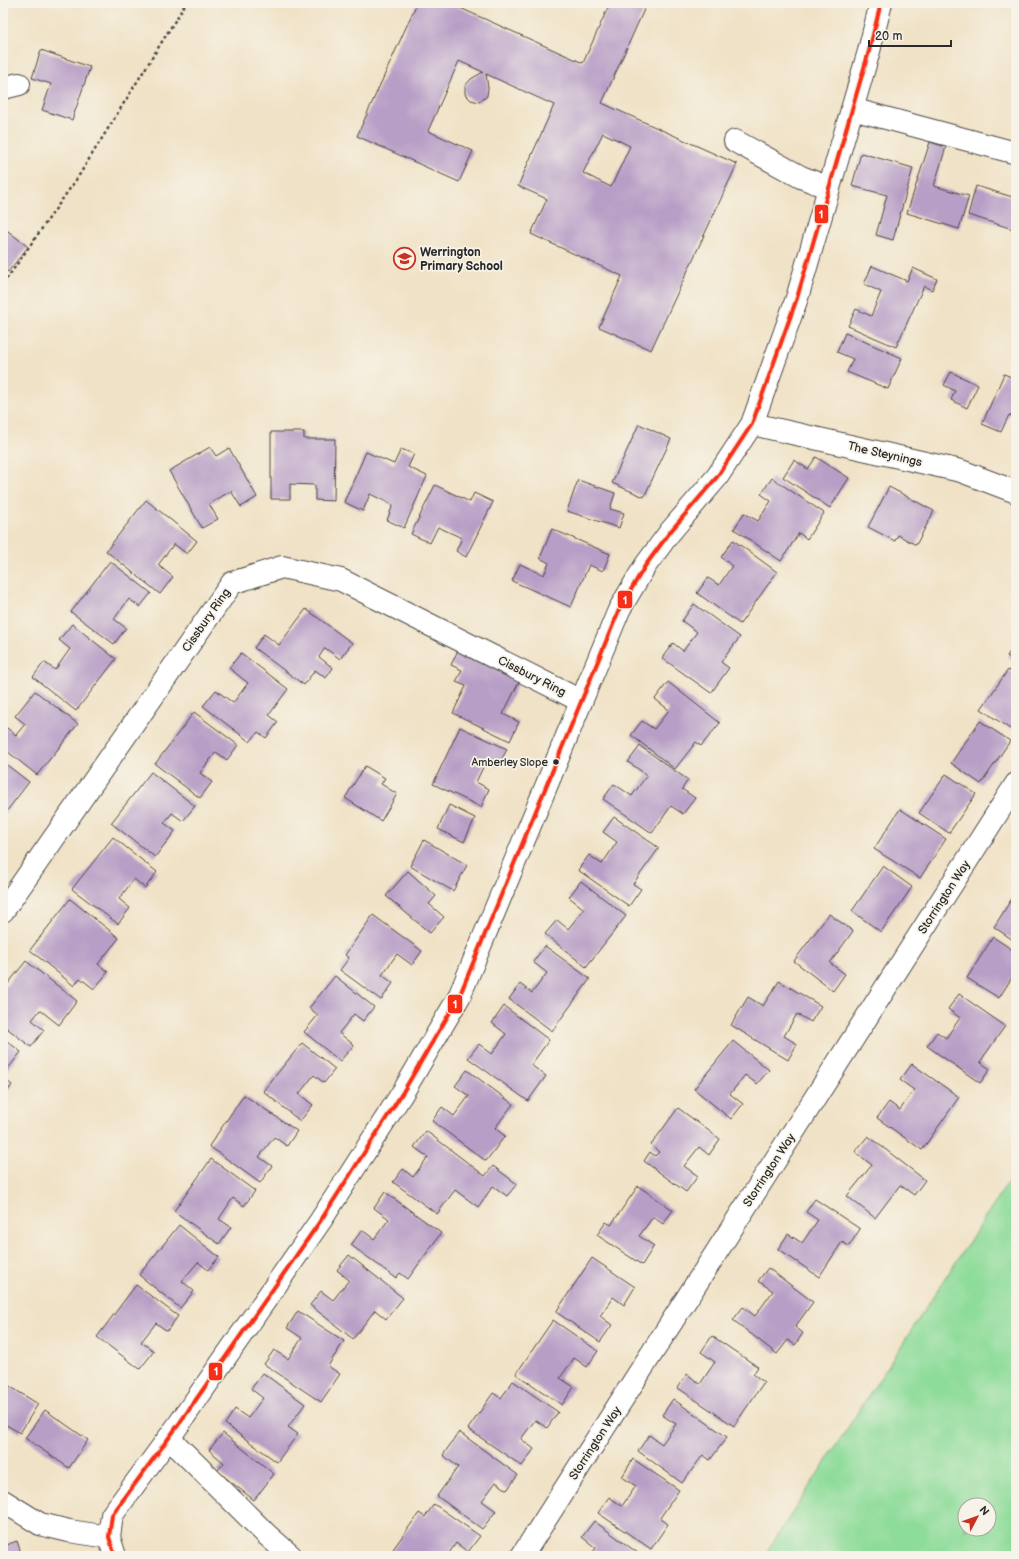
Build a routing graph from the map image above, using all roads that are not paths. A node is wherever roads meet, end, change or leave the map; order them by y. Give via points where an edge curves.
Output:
1 (880, 3) edge
2 (852, 109) junction
3 (735, 141) dead end
4 (1016, 153) edge
5 (829, 188) junction
6 (752, 424) junction
7 (1016, 492) edge
8 (580, 701) junction
9 (1016, 784) edge
10 (3, 911) edge
11 (169, 1438) junction
12 (3, 1501) edge
13 (112, 1546) edge
14 (291, 1556) edge
15 (522, 1556) edge

1 - 2 street
2 - 4 street
2 - 5 street
3 - 5 street via 801,177
5 - 6 street via 797,298
6 - 7 street, The Steynings via 961,471
6 - 8 street via 717,477 645,566 619,610
8 - 10 street, Cissbury Ring via 341,580 282,566 232,583
8 - 11 street via 564,746 459,997 403,1092 321,1220
9 - 15 street, Storrington Way
11 - 13 street via 112,1515
11 - 14 street
12 - 13 street via 40,1524

